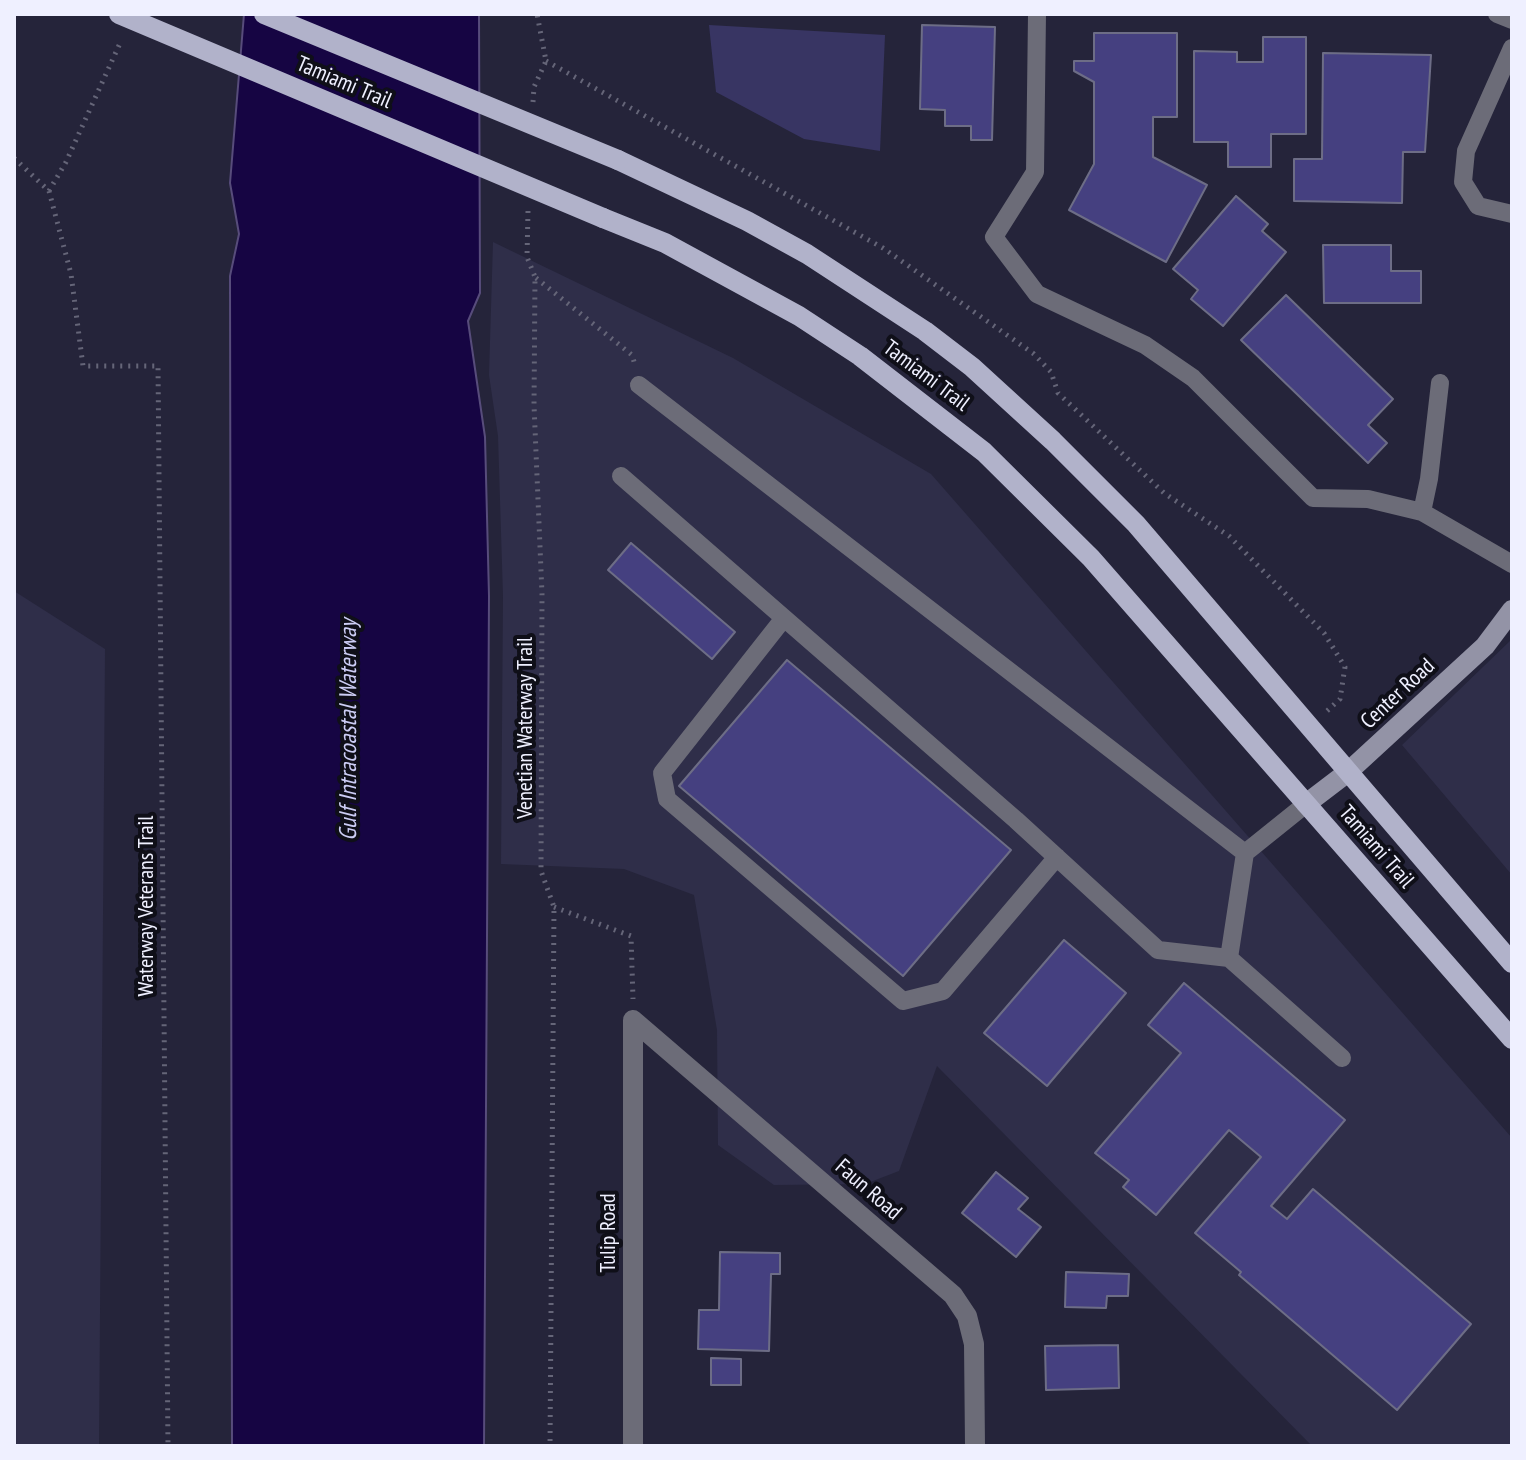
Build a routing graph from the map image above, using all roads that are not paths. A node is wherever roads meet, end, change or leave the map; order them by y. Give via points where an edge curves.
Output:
1 (264, 14) edge
2 (1037, 14) edge
3 (1497, 14) edge
4 (1512, 20) edge
5 (123, 21) edge
6 (1512, 48) edge
7 (1512, 214) edge
8 (1440, 383) dead end
9 (639, 385) road end
10 (621, 476) dead end
11 (1422, 512) junction
12 (1512, 564) edge
13 (1512, 610) edge
14 (784, 618) junction
15 (1348, 772) junction
16 (1306, 804) junction
17 (1245, 853) junction
18 (1057, 857) junction
19 (1229, 958) junction
20 (1512, 963) edge
21 (633, 1020) joint
22 (1512, 1039) edge
23 (1342, 1058) dead end
24 (633, 1446) edge
25 (975, 1446) edge

1 - 15 main road, Tamiami Trail, bridge via 618,160 747,221 912,322 972,367 1136,524
2 - 11 lane via 1035,172 994,237 1037,294 1145,345 1193,378 1313,498 1368,499
3 - 4 lane
5 - 16 main road, Tamiami Trail, bridge via 720,270 860,356 984,452 1091,558
6 - 7 lane via 1466,151 1463,182 1478,206
8 - 11 lane
9 - 17 lane
10 - 14 lane
11 - 12 lane
13 - 15 street, Center Road via 1485,646
14 - 18 lane
14 - 18 lane via 662,773 667,799 903,1001 943,991
15 - 16 street, Center Road
15 - 20 main road, Tamiami Trail
16 - 17 lane
16 - 22 main road, Tamiami Trail
17 - 19 lane
18 - 19 lane via 1158,950
19 - 23 lane
21 - 24 street, Tulip Road
21 - 25 street, Faun Road via 953,1295 967,1316 974,1344

